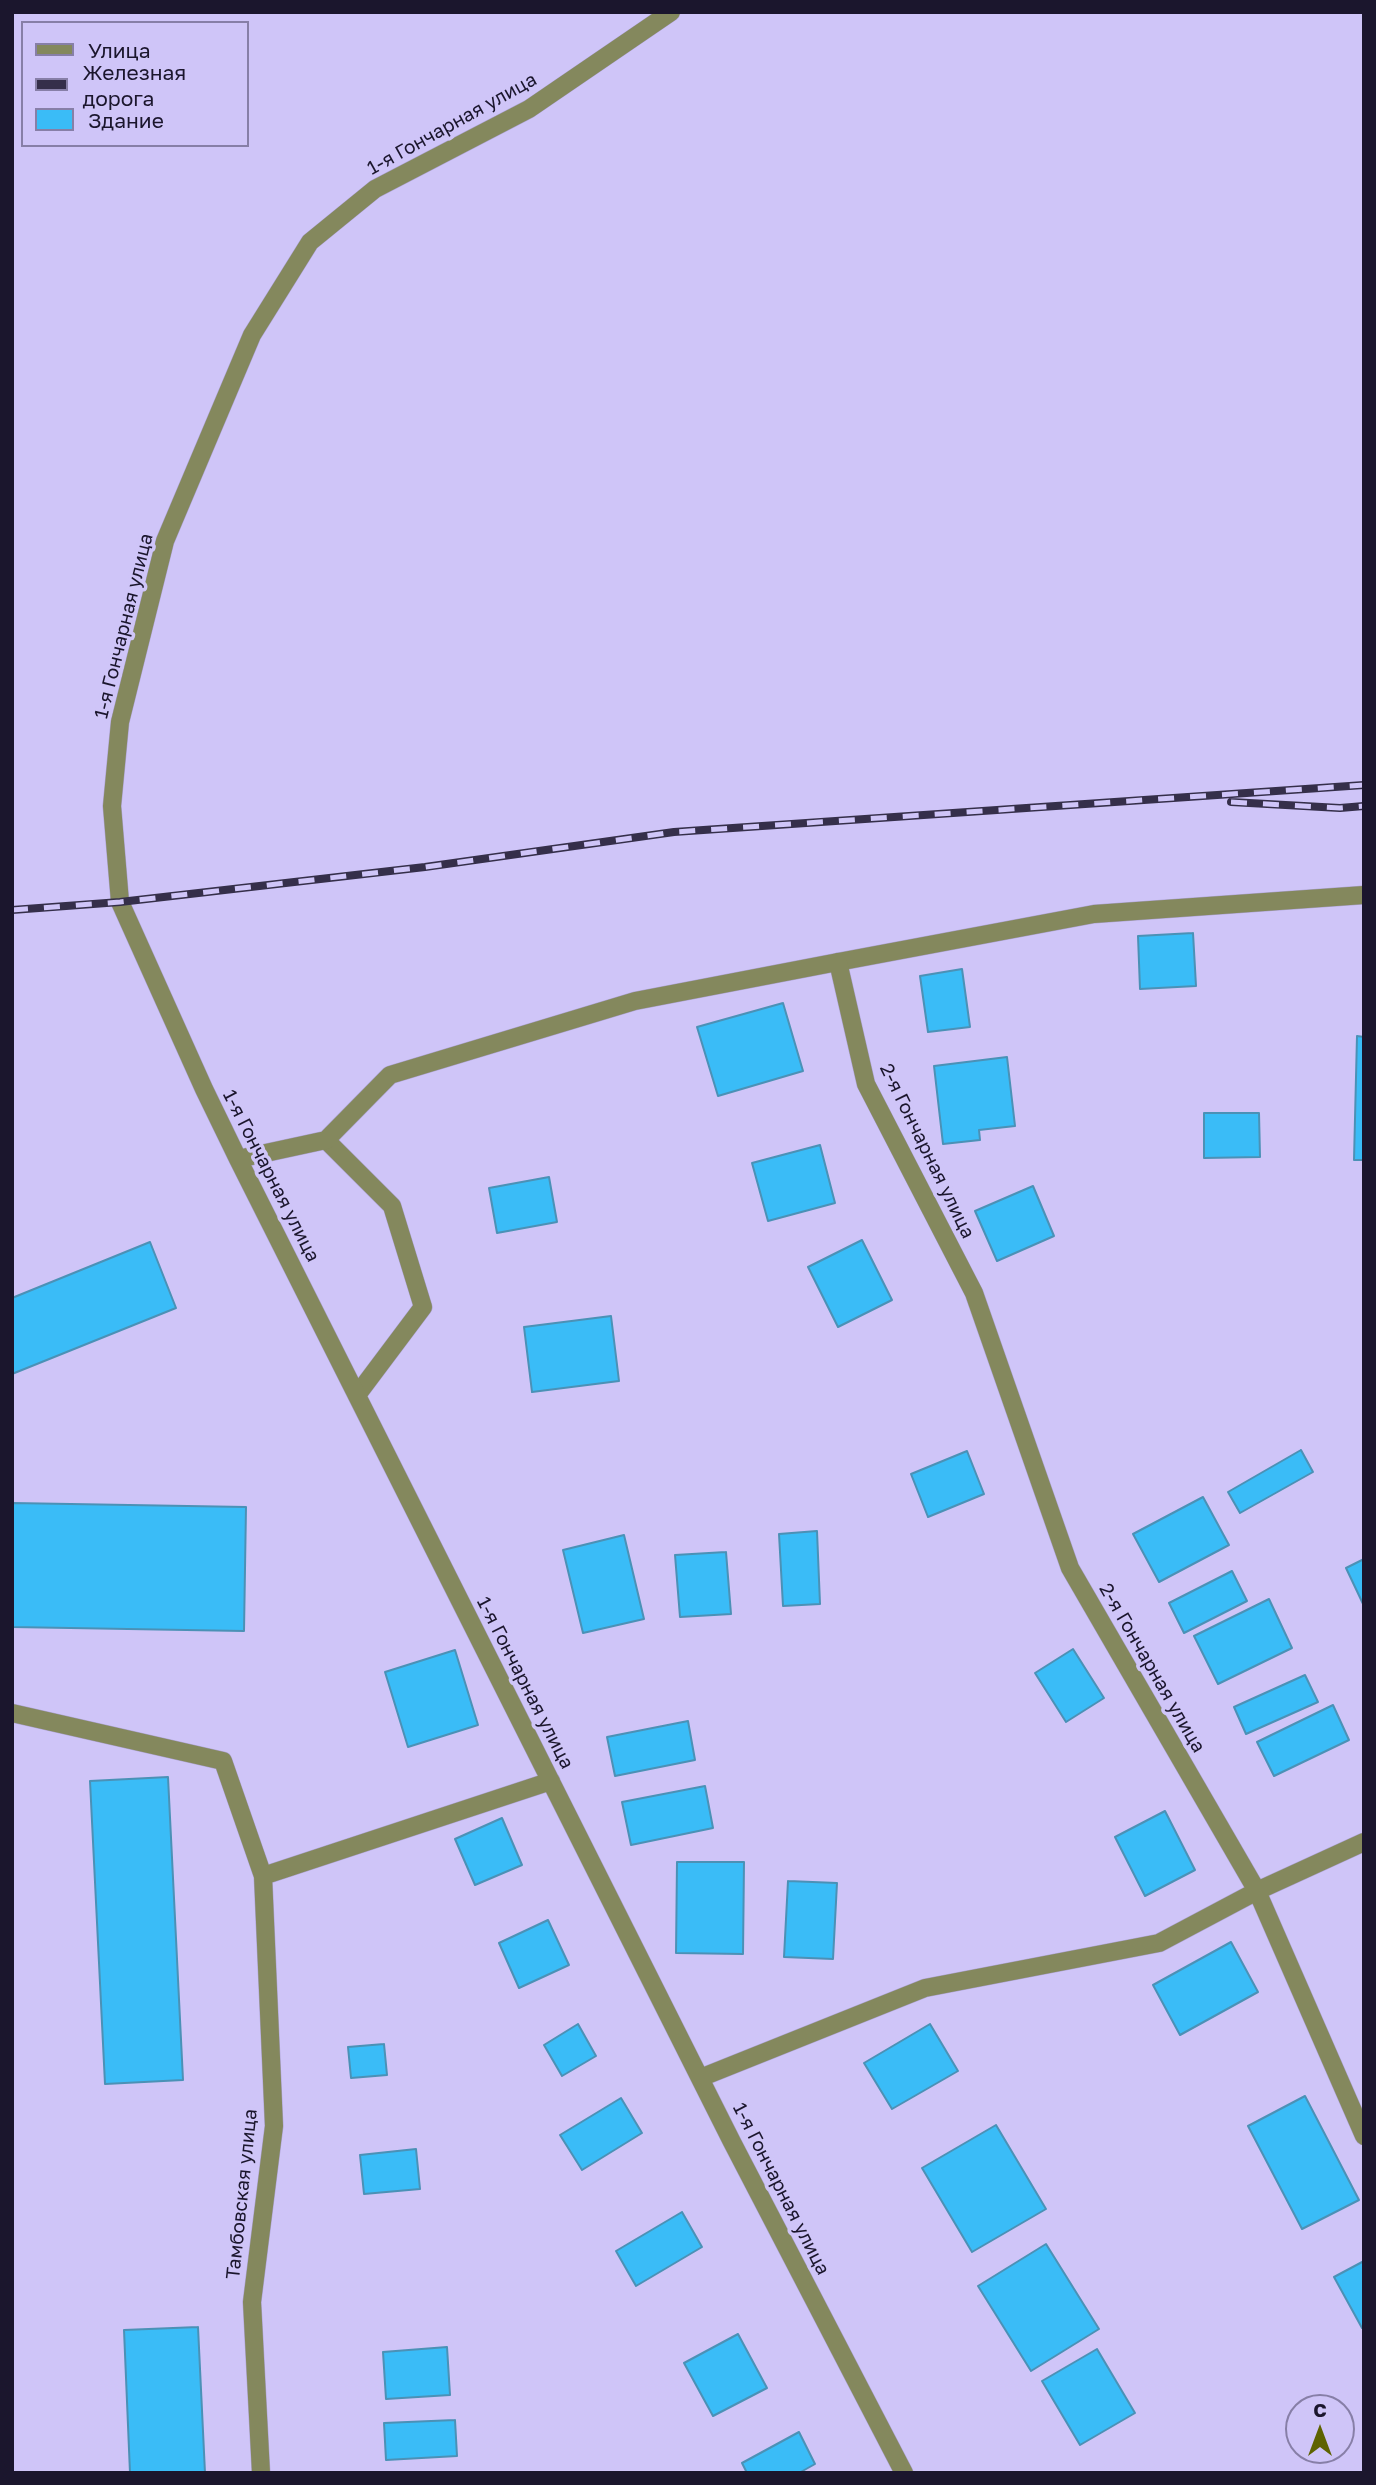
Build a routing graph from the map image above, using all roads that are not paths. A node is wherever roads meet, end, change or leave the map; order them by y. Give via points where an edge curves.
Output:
1 (671, 12) edge
2 (1364, 895) edge
3 (838, 962) junction
4 (326, 1140) junction
5 (239, 1159) junction
6 (357, 1395) junction
7 (12, 1713) edge
8 (551, 1782) junction
9 (1364, 1842) edge
10 (263, 1876) junction
11 (1257, 1891) junction
12 (700, 2078) junction
13 (1364, 2136) edge
14 (261, 2473) edge
15 (904, 2473) edge

1 - 5 street, 1-я Гончарная улица via 529,109 375,189 310,242 252,335 165,541 120,722 112,806 120,902
2 - 3 street via 1094,914
3 - 4 street via 635,1001 390,1075
3 - 11 street, 2-я Гончарная улица via 866,1084 974,1293 1070,1569
4 - 5 street
4 - 6 street via 392,1206 423,1307
5 - 6 street, 1-я Гончарная улица
6 - 8 street, 1-я Гончарная улица
7 - 10 street, Тамбовская улица via 223,1761
8 - 10 street
8 - 12 street, 1-я Гончарная улица
9 - 11 street
10 - 14 street, Тамбовская улица via 274,2126 252,2302
11 - 12 street via 1159,1943 925,1988
11 - 13 street, 2-я Гончарная улица
12 - 15 street, 1-я Гончарная улица

